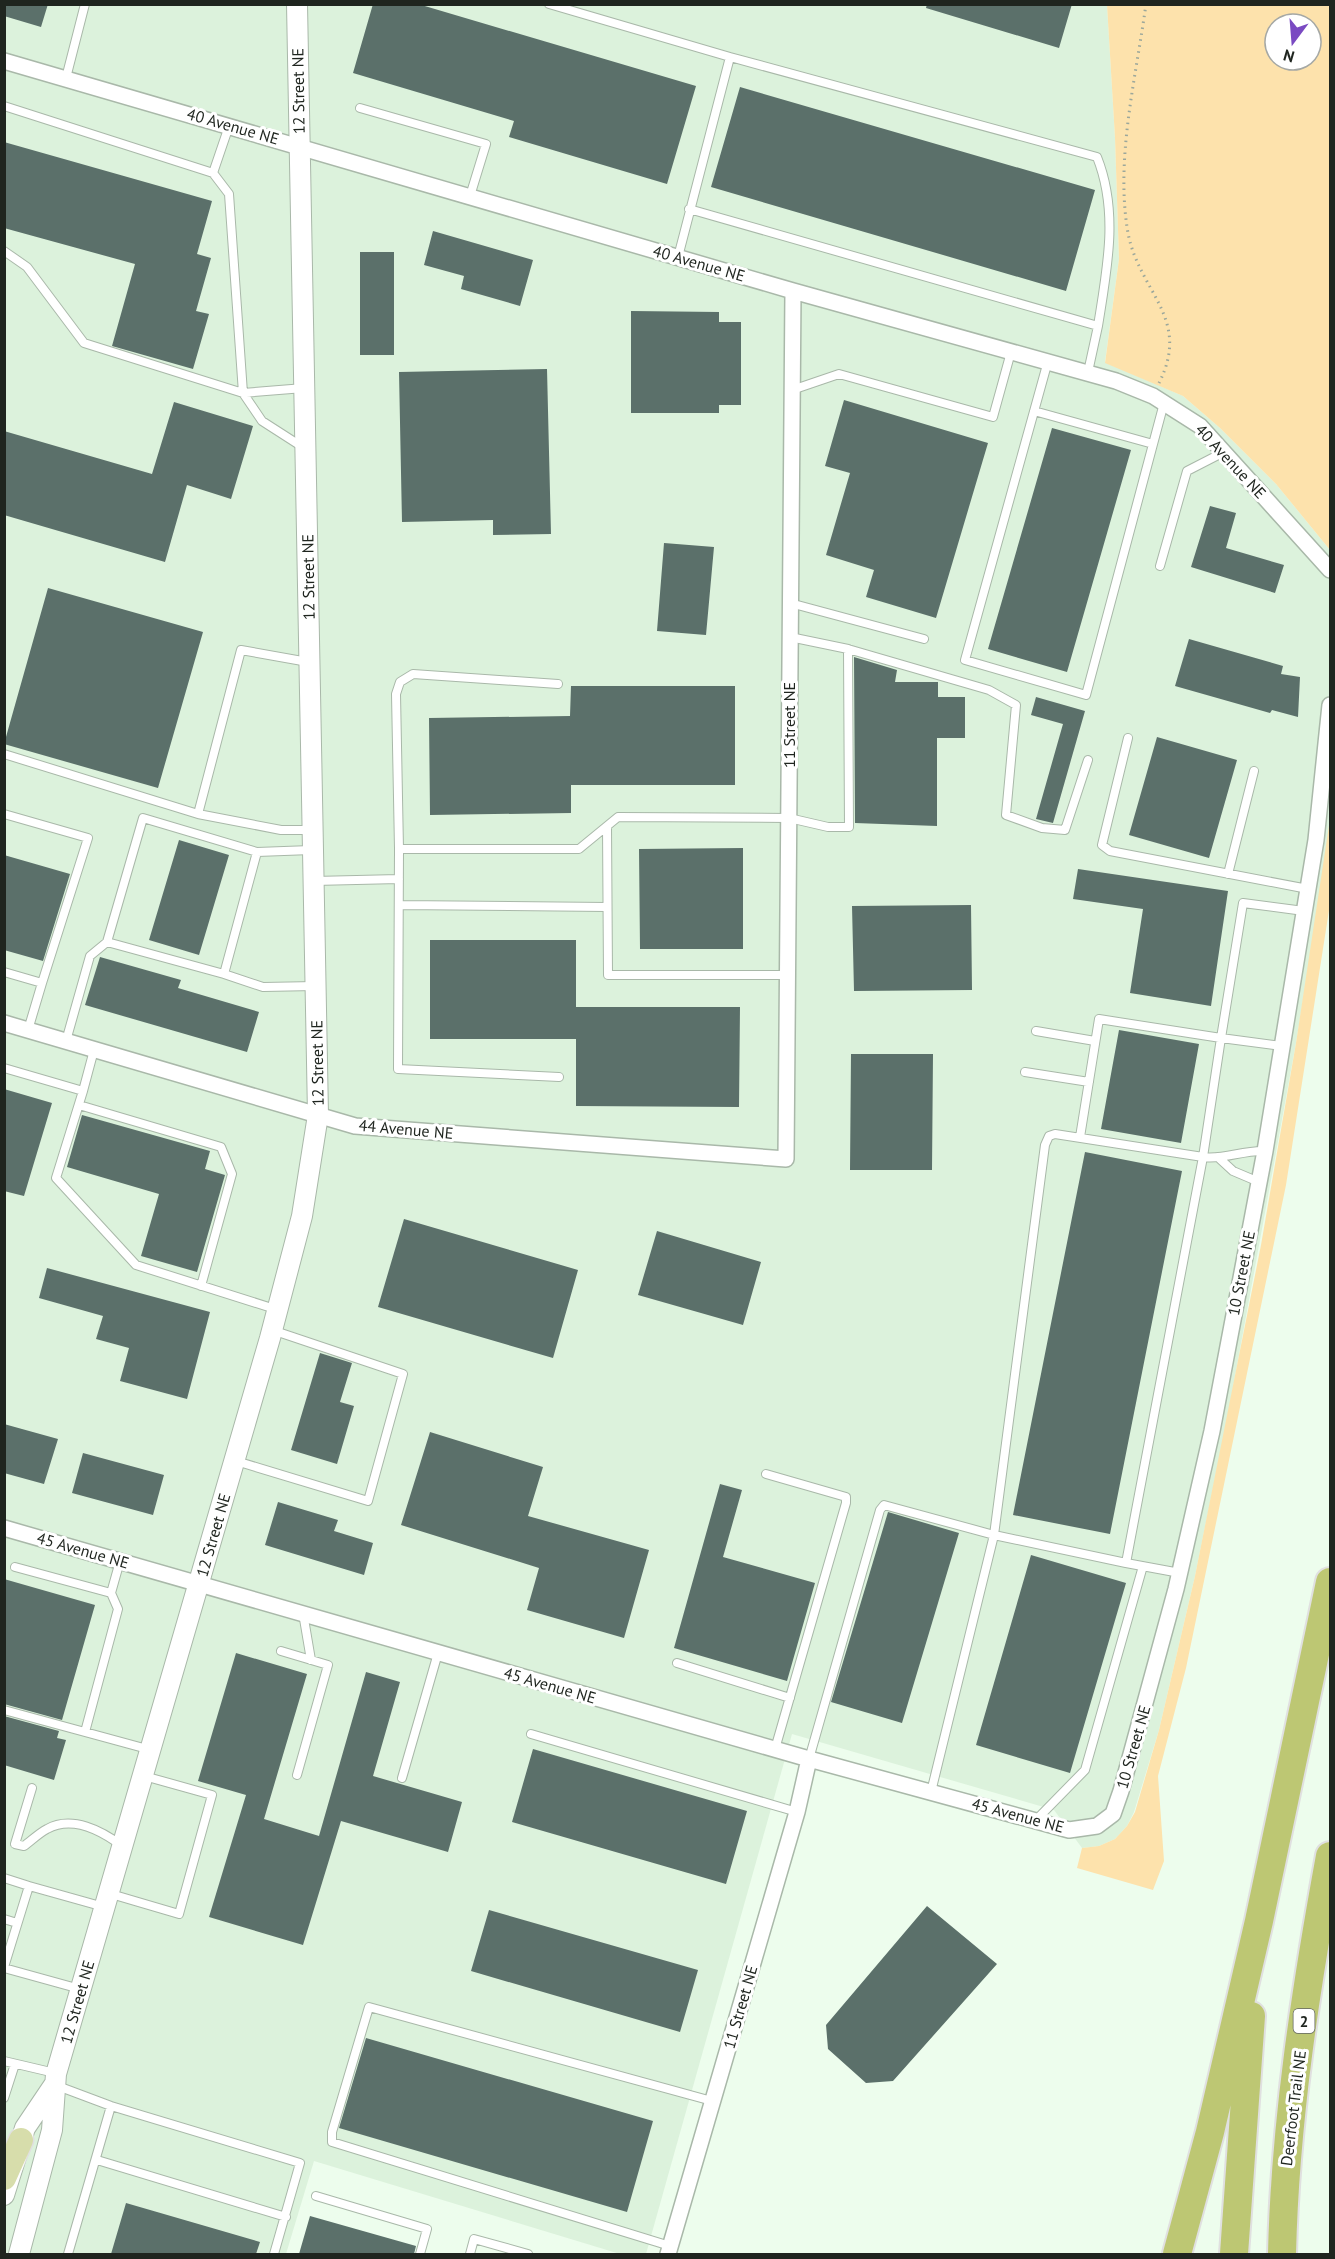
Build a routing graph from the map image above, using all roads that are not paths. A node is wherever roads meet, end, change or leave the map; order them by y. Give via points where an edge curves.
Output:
1 (85, 4) edge
2 (297, 4) edge
3 (549, 4) edge
4 (730, 57) junction
5 (4, 61) edge
6 (66, 78) junction
7 (4, 106) edge
8 (360, 108) dead end
9 (229, 125) junction
10 (299, 146) junction
11 (213, 173) junction
12 (470, 196) junction
13 (689, 209) junction
14 (4, 251) edge
15 (678, 257) junction
16 (793, 291) junction
17 (1098, 326) junction
18 (1012, 351) junction
19 (1048, 361) junction
20 (1088, 372) junction
21 (304, 388) junction
22 (792, 390) junction
23 (243, 393) junction
24 (1158, 399) junction
25 (1034, 411) junction
26 (1153, 444) junction
27 (305, 449) junction
28 (1224, 452) junction
29 (1160, 566) dead end
30 (1330, 570) edge
31 (790, 603) junction
32 (790, 637) junction
33 (924, 639) dead end
34 (848, 650) junction
35 (309, 662) junction
36 (558, 684) dead end
37 (1330, 705) edge
38 (1128, 738) dead end
39 (4, 754) edge
40 (1088, 760) dead end
41 (1254, 771) dead end
42 (4, 814) edge
43 (198, 814) junction
44 (789, 818) junction
45 (607, 827) junction
46 (313, 830) junction
47 (399, 849) junction
48 (313, 850) junction
49 (257, 852) junction
50 (1228, 874) junction
51 (399, 879) junction
52 (314, 881) junction
53 (1308, 889) junction
54 (400, 905) junction
55 (607, 907) junction
56 (1304, 911) junction
57 (107, 942) junction
58 (4, 972) edge
59 (224, 974) junction
60 (788, 975) junction
61 (42, 983) junction
62 (316, 986) junction
63 (4, 1023) edge
64 (28, 1030) junction
65 (1036, 1031) dead end
66 (1221, 1038) junction
67 (66, 1041) junction
68 (1095, 1041) junction
69 (1282, 1046) junction
70 (94, 1050) junction
71 (4, 1068) edge
72 (1025, 1072) dead end
73 (560, 1077) dead end
74 (1089, 1082) junction
75 (83, 1091) junction
76 (79, 1105) junction
77 (318, 1115) junction
78 (1080, 1137) junction
79 (1264, 1151) junction
80 (1203, 1157) junction
81 (786, 1159) joint
82 (1220, 1159) junction
83 (1259, 1182) junction
84 (201, 1286) junction
85 (277, 1310) junction
86 (272, 1330) junction
87 (234, 1461) junction
88 (766, 1474) dead end
89 (4, 1528) edge
90 (994, 1535) junction
91 (120, 1561) junction
92 (1126, 1563) junction
93 (1143, 1566) junction
94 (15, 1567) dead end
95 (1180, 1574) junction
96 (1330, 1582) edge
97 (200, 1583) junction
98 (111, 1593) junction
99 (303, 1613) junction
100 (280, 1651) dead end
101 (438, 1653) junction
102 (311, 1660) junction
103 (677, 1663) dead end
104 (790, 1698) junction
105 (4, 1710) edge
106 (85, 1732) junction
107 (531, 1734) dead end
108 (775, 1749) junction
109 (151, 1750) junction
110 (809, 1759) junction
111 (297, 1775) dead end
112 (143, 1776) junction
113 (402, 1778) dead end
114 (32, 1788) dead end
115 (931, 1792) junction
116 (797, 1812) junction
117 (1035, 1821) junction
118 (1098, 1826) joint
119 (123, 1847) junction
120 (1330, 1856) edge
121 (4, 1878) edge
122 (29, 1886) junction
123 (107, 1901) junction
124 (4, 1919) edge
125 (1259, 1921) junction
126 (17, 1923) junction
127 (8, 1944) edge
128 (4, 1968) edge
129 (81, 1989) junction
130 (4, 2061) edge
131 (15, 2064) junction
132 (55, 2079) junction
133 (4, 2098) edge
134 (712, 2101) junction
135 (111, 2106) junction
136 (21, 2139) junction
137 (98, 2160) junction
138 (4, 2178) edge
139 (4, 2195) edge
140 (316, 2196) dead end
141 (286, 2217) junction
142 (669, 2250) edge
143 (19, 2254) edge
144 (69, 2254) edge
145 (274, 2254) edge
146 (420, 2254) edge
147 (470, 2254) edge
148 (528, 2254) edge
149 (1177, 2254) edge
150 (1234, 2254) edge
151 (1282, 2254) edge

1 - 6 lane
2 - 10 street, 12 Street NE
3 - 4 lane
4 - 13 lane
4 - 17 lane via 1097,157 1106,180 1110,211 1108,260
5 - 6 street, 40 Avenue NE
6 - 9 street, 40 Avenue NE
7 - 11 lane
8 - 12 lane via 486,144
9 - 10 street, 40 Avenue NE
9 - 11 lane
10 - 12 street, 40 Avenue NE
10 - 21 street, 12 Street NE
11 - 23 lane via 229,194
12 - 15 street, 40 Avenue NE
13 - 15 lane
13 - 17 lane
14 - 23 lane via 27,267 84,343
15 - 16 street, 40 Avenue NE
16 - 18 street, 40 Avenue NE
16 - 22 street, 11 Street NE
17 - 20 lane
18 - 19 street, 40 Avenue NE
18 - 22 lane via 993,417 839,374
19 - 20 street, 40 Avenue NE
19 - 25 lane
20 - 24 street, 40 Avenue NE
21 - 23 lane
21 - 27 street, 12 Street NE
22 - 31 street, 11 Street NE
23 - 27 lane via 262,421
24 - 26 lane
24 - 28 street, 40 Avenue NE via 1200,426
25 - 26 lane
25 - 26 lane via 965,660 1086,695
27 - 35 street, 12 Street NE
28 - 29 lane via 1186,471
28 - 30 street, 40 Avenue NE
31 - 32 street, 11 Street NE
31 - 33 lane
32 - 34 lane
32 - 44 street, 11 Street NE
34 - 40 lane via 989,690 1016,705 1006,815 1042,828 1065,830
34 - 44 lane via 849,827 828,827
35 - 43 lane via 241,650
35 - 46 street, 12 Street NE
36 - 47 lane via 413,674 400,682 396,694
37 - 53 street, 10 Street NE
38 - 50 lane via 1102,845 1110,851
39 - 43 lane
41 - 50 lane
42 - 61 lane via 88,838
43 - 46 lane via 281,830
44 - 45 lane via 618,817
44 - 60 street, 11 Street NE
45 - 47 lane via 579,849
45 - 55 lane
46 - 48 street, 12 Street NE
47 - 51 lane
48 - 49 lane
48 - 52 street, 12 Street NE
49 - 57 lane via 143,818
49 - 59 lane
50 - 53 lane
51 - 52 lane
51 - 54 lane
52 - 62 street, 12 Street NE
53 - 56 street, 10 Street NE
54 - 55 lane
54 - 73 lane via 398,1069
55 - 60 lane via 608,975
56 - 66 lane via 1243,903
56 - 69 street, 10 Street NE
57 - 59 lane
57 - 67 lane via 90,956
58 - 61 lane
59 - 62 lane via 263,987
60 - 81 street, 11 Street NE
61 - 64 lane
62 - 77 street, 12 Street NE
63 - 64 street, 44 Avenue NE
64 - 67 street, 44 Avenue NE
65 - 68 lane
66 - 68 lane via 1099,1019
66 - 69 lane
66 - 80 lane
67 - 70 street, 44 Avenue NE
68 - 74 lane
69 - 79 street, 10 Street NE
70 - 75 lane
70 - 77 street, 44 Avenue NE
71 - 75 lane
72 - 74 lane
74 - 78 lane
75 - 76 lane
76 - 84 lane via 56,1178 136,1265
76 - 84 lane via 221,1147 232,1174
77 - 81 street, 44 Avenue NE via 355,1126
77 - 85 street, 12 Street NE via 302,1216
78 - 80 lane
78 - 90 lane via 1055,1134 1049,1136 1045,1145
79 - 82 lane via 1246,1150
79 - 83 street, 10 Street NE
80 - 82 lane
80 - 92 lane
82 - 83 lane via 1233,1171
83 - 95 street, 10 Street NE via 1212,1431
84 - 85 lane
85 - 86 street, 12 Street NE
86 - 87 street, 12 Street NE
86 - 87 lane via 403,1374 368,1501
87 - 97 street, 12 Street NE
88 - 104 lane via 846,1497
89 - 91 street, 45 Avenue NE
90 - 92 lane
90 - 110 lane via 884,1505
90 - 115 lane
91 - 97 street, 45 Avenue NE
91 - 98 lane
92 - 93 lane
93 - 95 lane
93 - 117 lane via 1085,1770
94 - 98 lane
95 - 118 street, 10 Street NE via 1121,1791 1113,1814
96 - 125 highway
97 - 99 street, 45 Avenue NE
97 - 109 street, 12 Street NE
98 - 106 lane via 118,1609
99 - 101 street, 45 Avenue NE
99 - 102 lane
100 - 102 lane
101 - 108 street, 45 Avenue NE
101 - 113 lane
102 - 111 lane via 328,1665
103 - 104 lane
104 - 108 lane
105 - 106 lane
106 - 109 lane
107 - 116 lane
108 - 110 street, 45 Avenue NE
109 - 112 street, 12 Street NE
110 - 115 street, 45 Avenue NE
110 - 116 street, 11 Street NE
112 - 119 street, 12 Street NE
112 - 123 lane via 212,1795 179,1914
114 - 119 lane via 15,1844 24,1846 48,1828 73,1824 102,1831
115 - 117 street, 45 Avenue NE
116 - 134 street, 11 Street NE
117 - 118 street, 45 Avenue NE via 1070,1830
119 - 123 street, 12 Street NE
120 - 151 highway, Deerfoot Trail NE / 2 via 1314,1948 1284,2186
121 - 122 lane
122 - 123 lane
122 - 126 lane
123 - 129 street, 12 Street NE
124 - 126 lane
125 - 149 highway
125 - 150 highway
126 - 127 lane
127 - 128 lane
128 - 129 lane
129 - 132 street, 12 Street NE
130 - 131 lane
131 - 132 lane
131 - 133 lane
132 - 135 lane
132 - 136 street, 12 Street NE
132 - 143 street, 12 Street NE via 52,2130
134 - 142 street, 11 Street NE
134 - 142 lane via 369,2007 335,2121 332,2142
135 - 137 lane
135 - 141 lane via 300,2163
136 - 138 main road
136 - 139 street, 12 Street NE
137 - 141 lane
137 - 144 lane
140 - 146 lane via 427,2229
141 - 145 lane
147 - 148 lane via 474,2239

